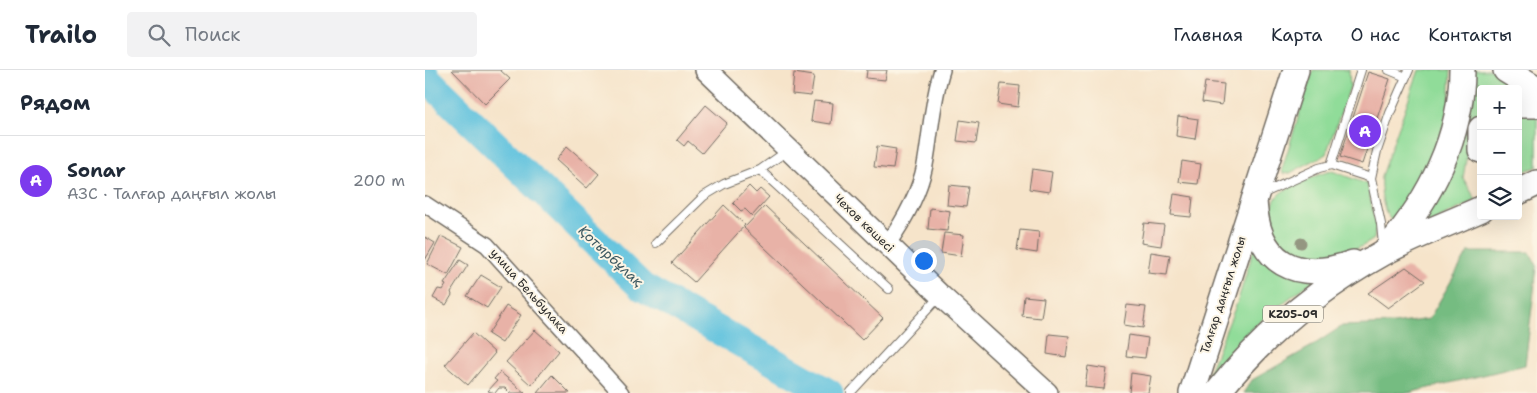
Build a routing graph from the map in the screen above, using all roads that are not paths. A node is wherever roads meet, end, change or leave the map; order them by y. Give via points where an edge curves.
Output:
1 (707, 70) edge
2 (942, 70) edge
3 (1297, 70) edge
4 (1361, 70) edge
5 (1389, 70) edge
6 (1462, 70) edge
7 (1506, 70) edge
8 (1407, 74) edge
9 (1537, 89) edge
10 (1522, 105) edge
11 (1537, 105) edge
12 (789, 150) junction
13 (1331, 165) junction
14 (760, 170) junction
15 (1522, 176) edge
16 (1537, 177) edge
17 (1371, 178) junction
18 (1537, 183) edge
19 (1522, 190) edge
20 (1254, 198) junction
21 (425, 204) edge
22 (1477, 211) edge
23 (656, 243) dead end
24 (887, 245) junction
25 (1384, 253) junction
26 (889, 289) dead end
27 (941, 296) junction
28 (851, 392) dead end
29 (621, 393) edge
30 (1047, 393) edge
31 (1192, 393) edge
32 (1217, 393) edge

1 - 12 main road, Чехов көшесі
2 - 24 street via 925,166 907,217
3 - 20 main road, Талғар даңғыл жолы
4 - 13 lane
5 - 8 lane
6 - 25 main road, KZ05-09 via 1460,102 1446,154 1421,203
7 - 9 main road
8 - 17 lane via 1387,121
10 - 11 main road
12 - 14 lane
12 - 24 main road, Чехов көшесі
13 - 17 lane
13 - 20 lane
14 - 23 lane via 704,196
14 - 26 lane
15 - 16 main road
17 - 25 lane
18 - 19 main road
20 - 25 main road, Талғар даңғыл жолы via 1257,224 1267,246 1286,266 1295,270 1335,270
20 - 31 main road, Талғар даңғыл жолы
21 - 29 street, улица Бельбулака via 487,244
22 - 25 main road
24 - 27 main road, Чехов көшесі
25 - 32 main road, KZ05-09 via 1297,310 1251,352
27 - 28 lane
27 - 30 main road, Чехов көшесі

